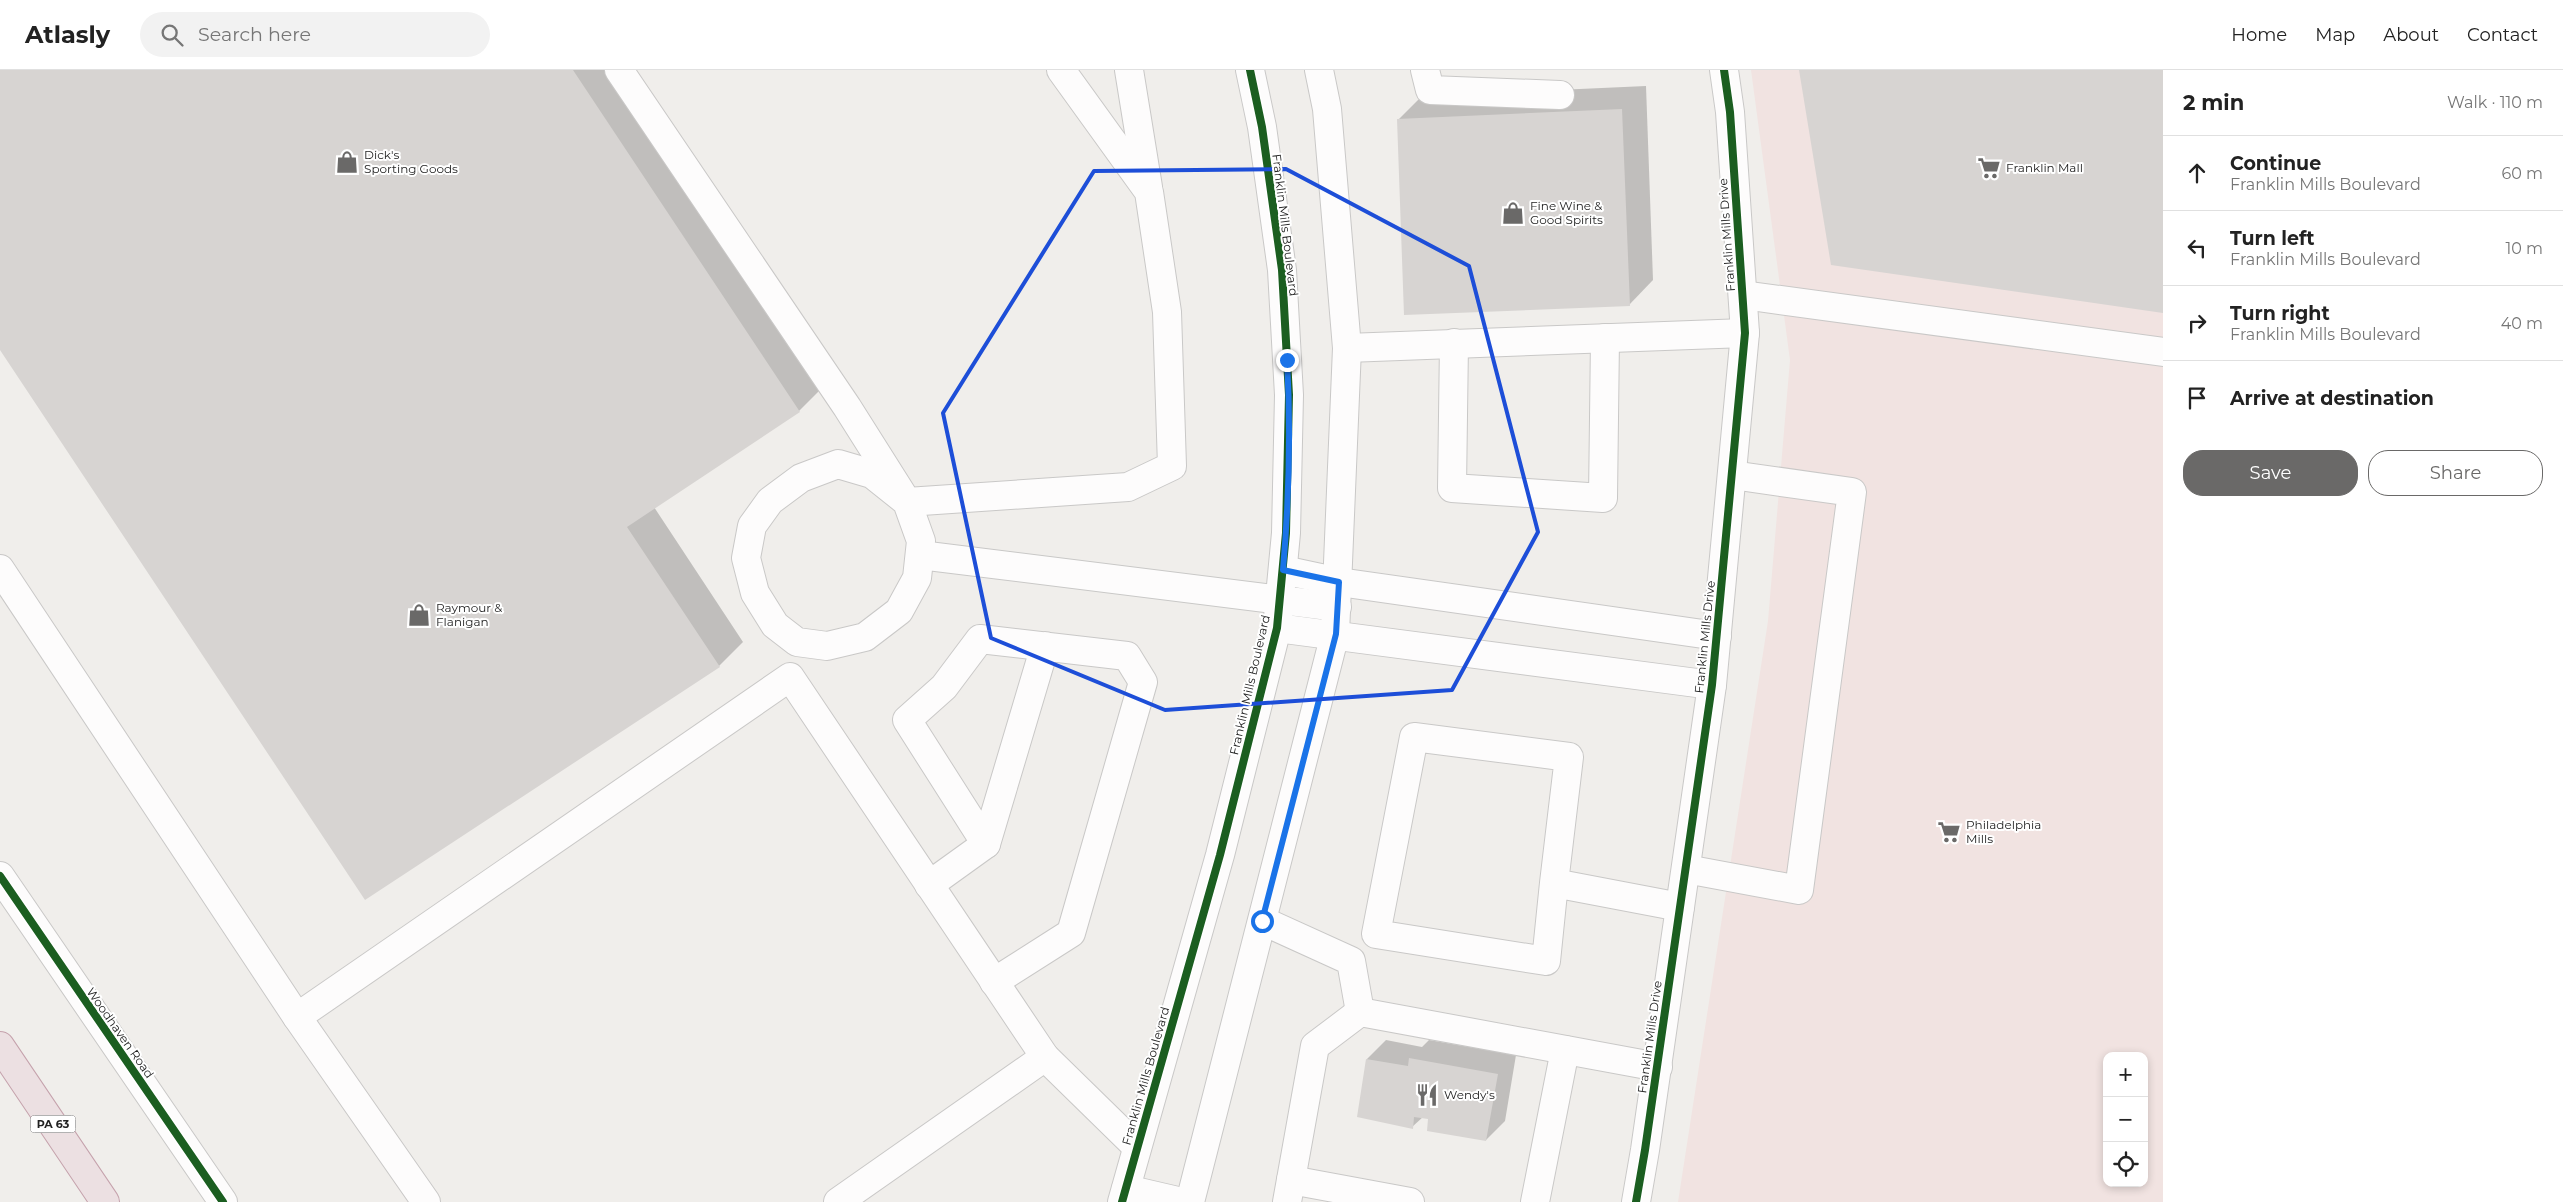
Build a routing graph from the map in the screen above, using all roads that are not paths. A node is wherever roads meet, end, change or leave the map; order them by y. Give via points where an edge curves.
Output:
1 (619, 70) edge
2 (1061, 70) edge
3 (1129, 70) edge
4 (1250, 70) edge
5 (1319, 70) edge
6 (1426, 70) edge
7 (1724, 70) edge
8 (1560, 95) dead end
9 (1149, 192) junction
10 (1743, 295) junction
11 (1745, 333) junction
12 (1606, 338) junction
13 (1454, 343) junction
14 (1347, 348) junction
15 (2163, 352) edge
16 (1732, 475) junction
17 (906, 502) junction
18 (920, 555) junction
19 (0, 569) edge
20 (1283, 570) junction
21 (1338, 594) junction
22 (1280, 600) junction
23 (1277, 628) junction
24 (1336, 634) junction
25 (1717, 636) junction
26 (797, 642) junction
27 (1045, 646) junction
28 (790, 677) junction
29 (1712, 685) junction
30 (986, 844) junction
31 (1686, 869) junction
32 (0, 876) edge
33 (1554, 883) junction
34 (929, 885) junction
35 (1680, 907) junction
36 (1262, 921) junction
37 (1376, 934) junction
38 (1351, 960) junction
39 (994, 982) junction
40 (1360, 1012) junction
41 (297, 1017) junction
42 (0, 1046) edge
43 (1565, 1050) junction
44 (1044, 1057) junction
45 (1658, 1067) junction
46 (1137, 1148) junction
47 (1289, 1191) edge
48 (1124, 1195) edge
49 (105, 1202) edge
50 (223, 1202) edge
51 (426, 1202) edge
52 (838, 1202) edge
53 (1182, 1202) edge
54 (1190, 1202) edge
55 (1410, 1202) edge
56 (1535, 1202) edge
57 (1636, 1202) edge

1 - 17 street via 848,407
2 - 9 street
3 - 9 street
4 - 20 street, Franklin Mills Boulevard via 1262,127 1282,270 1288,395
5 - 14 street via 1327,109
6 - 8 street via 1430,90
7 - 10 street, Franklin Mills Drive
9 - 17 street via 1167,312 1172,466 1128,487
10 - 11 street, Franklin Mills Drive
10 - 15 street
11 - 12 street
11 - 16 street, Franklin Mills Drive
12 - 13 street
12 - 13 street via 1603,498 1452,488
13 - 14 street
14 - 21 street
16 - 25 street, Franklin Mills Drive
16 - 31 street via 1852,492 1799,890
17 - 18 street via 921,541
17 - 26 street via 872,474 838,464 802,478 770,501 752,526 746,558 755,593 776,625
18 - 22 street
18 - 26 street via 917,578 899,611 865,637 827,646
19 - 41 street
20 - 21 street
20 - 22 street, Franklin Mills Boulevard
21 - 22 street
21 - 24 street
21 - 25 street
22 - 23 street, Franklin Mills Boulevard
23 - 24 street, Franklin Mills Boulevard
23 - 46 street, Franklin Mills Boulevard via 1220,855
24 - 29 street, Franklin Mills Boulevard
24 - 36 street
25 - 29 street, Franklin Mills Drive
26 - 28 street
27 - 30 street
27 - 30 street via 980,639 944,687 907,720
27 - 39 street via 1127,656 1143,682 1071,933
28 - 34 street
28 - 41 street
29 - 31 street, Franklin Mills Drive
30 - 34 street
31 - 35 street, Franklin Mills Drive
32 - 50 street, Woodhaven Road
33 - 35 street
33 - 37 street via 1546,961
33 - 37 street via 1569,757 1414,737
34 - 39 street
35 - 45 street, Franklin Mills Drive
36 - 38 street
36 - 54 street
37 - 38 street
38 - 40 street
39 - 44 street
40 - 43 street
40 - 47 street via 1314,1046
41 - 51 street
42 - 49 highway, PA 63
43 - 45 street
43 - 56 street
44 - 46 street
44 - 52 street
45 - 57 street, Franklin Mills Drive
46 - 48 street, Franklin Mills Boulevard
47 - 55 street
48 - 53 street

